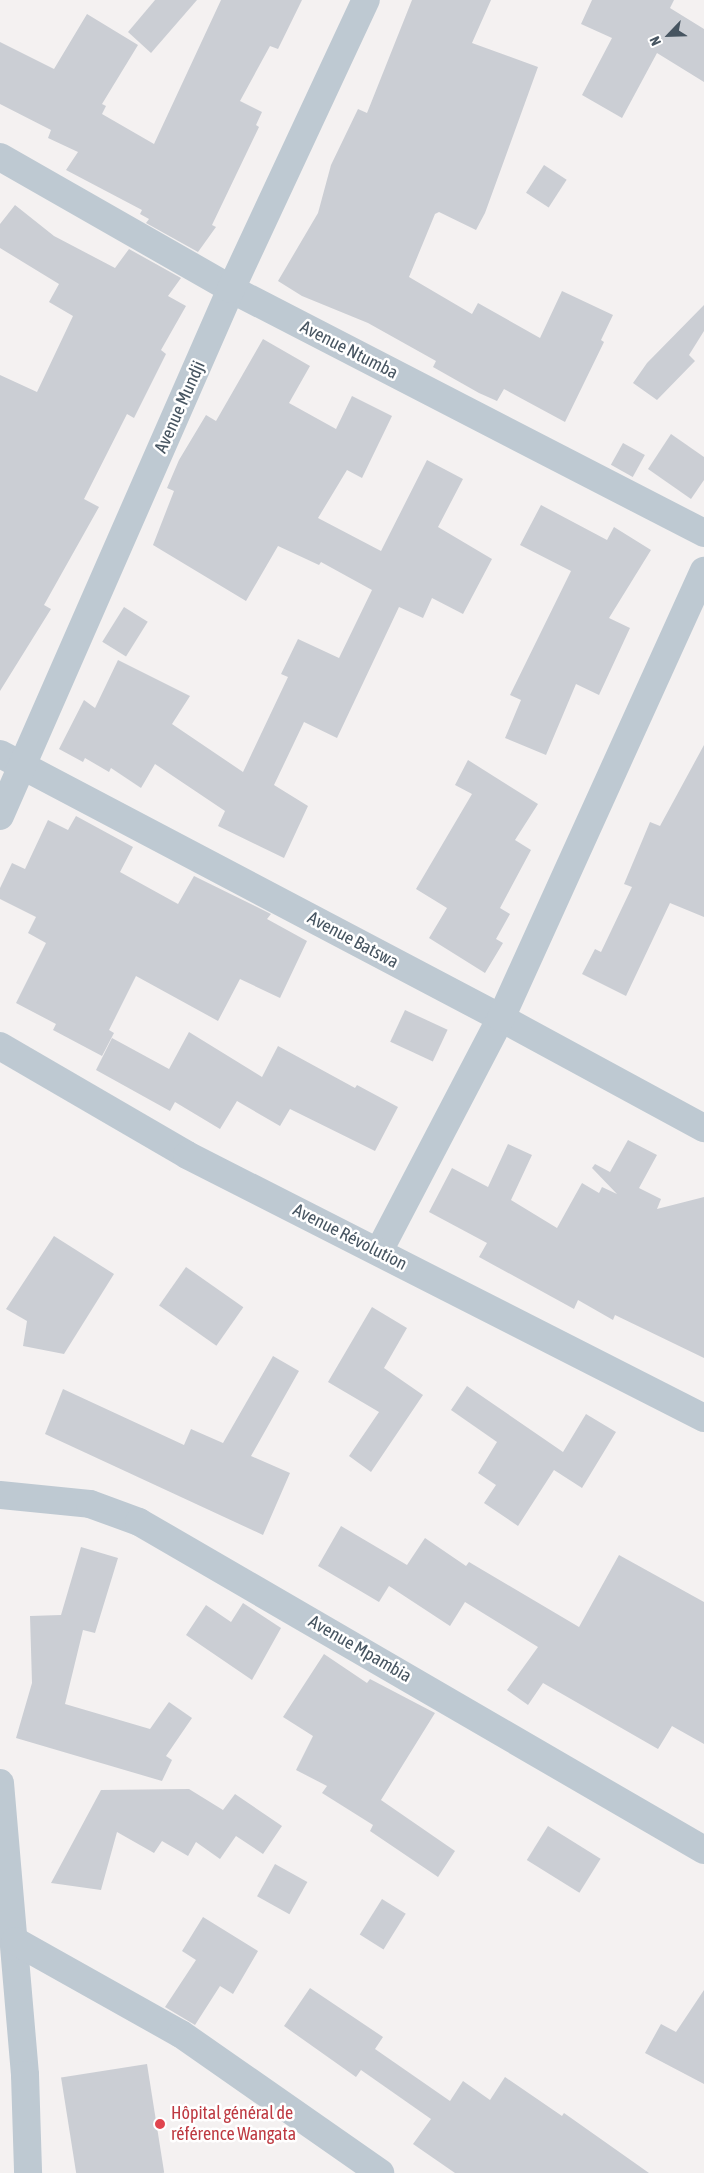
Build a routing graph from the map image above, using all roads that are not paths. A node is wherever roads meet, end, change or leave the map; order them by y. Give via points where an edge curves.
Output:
1 (366, 0) edge
2 (0, 157) edge
3 (231, 289) junction
4 (704, 533) edge
5 (704, 571) edge
6 (11, 761) edge
7 (0, 816) edge
8 (501, 1018) junction
9 (0, 1046) edge
10 (704, 1128) edge
11 (379, 1251) junction
12 (704, 1418) edge
13 (0, 1494) edge
14 (0, 1784) edge
15 (704, 1850) edge
16 (15, 1941) junction
17 (28, 2173) edge
18 (380, 2173) edge

1 - 3 street, Avenue Mundji
2 - 3 street, Avenue Ntumba
3 - 4 street, Avenue Ntumba
3 - 6 street, Avenue Mundji
5 - 8 street
6 - 7 street, Avenue Mundji
6 - 8 street, Avenue Batswa
8 - 10 street, Avenue Batswa
8 - 11 street
9 - 11 street, Avenue Révolution via 187,1155
11 - 12 street, Avenue Révolution
13 - 15 street, Avenue Mpambia via 90,1504 139,1522
14 - 16 street
16 - 17 street
16 - 18 street via 181,2034

